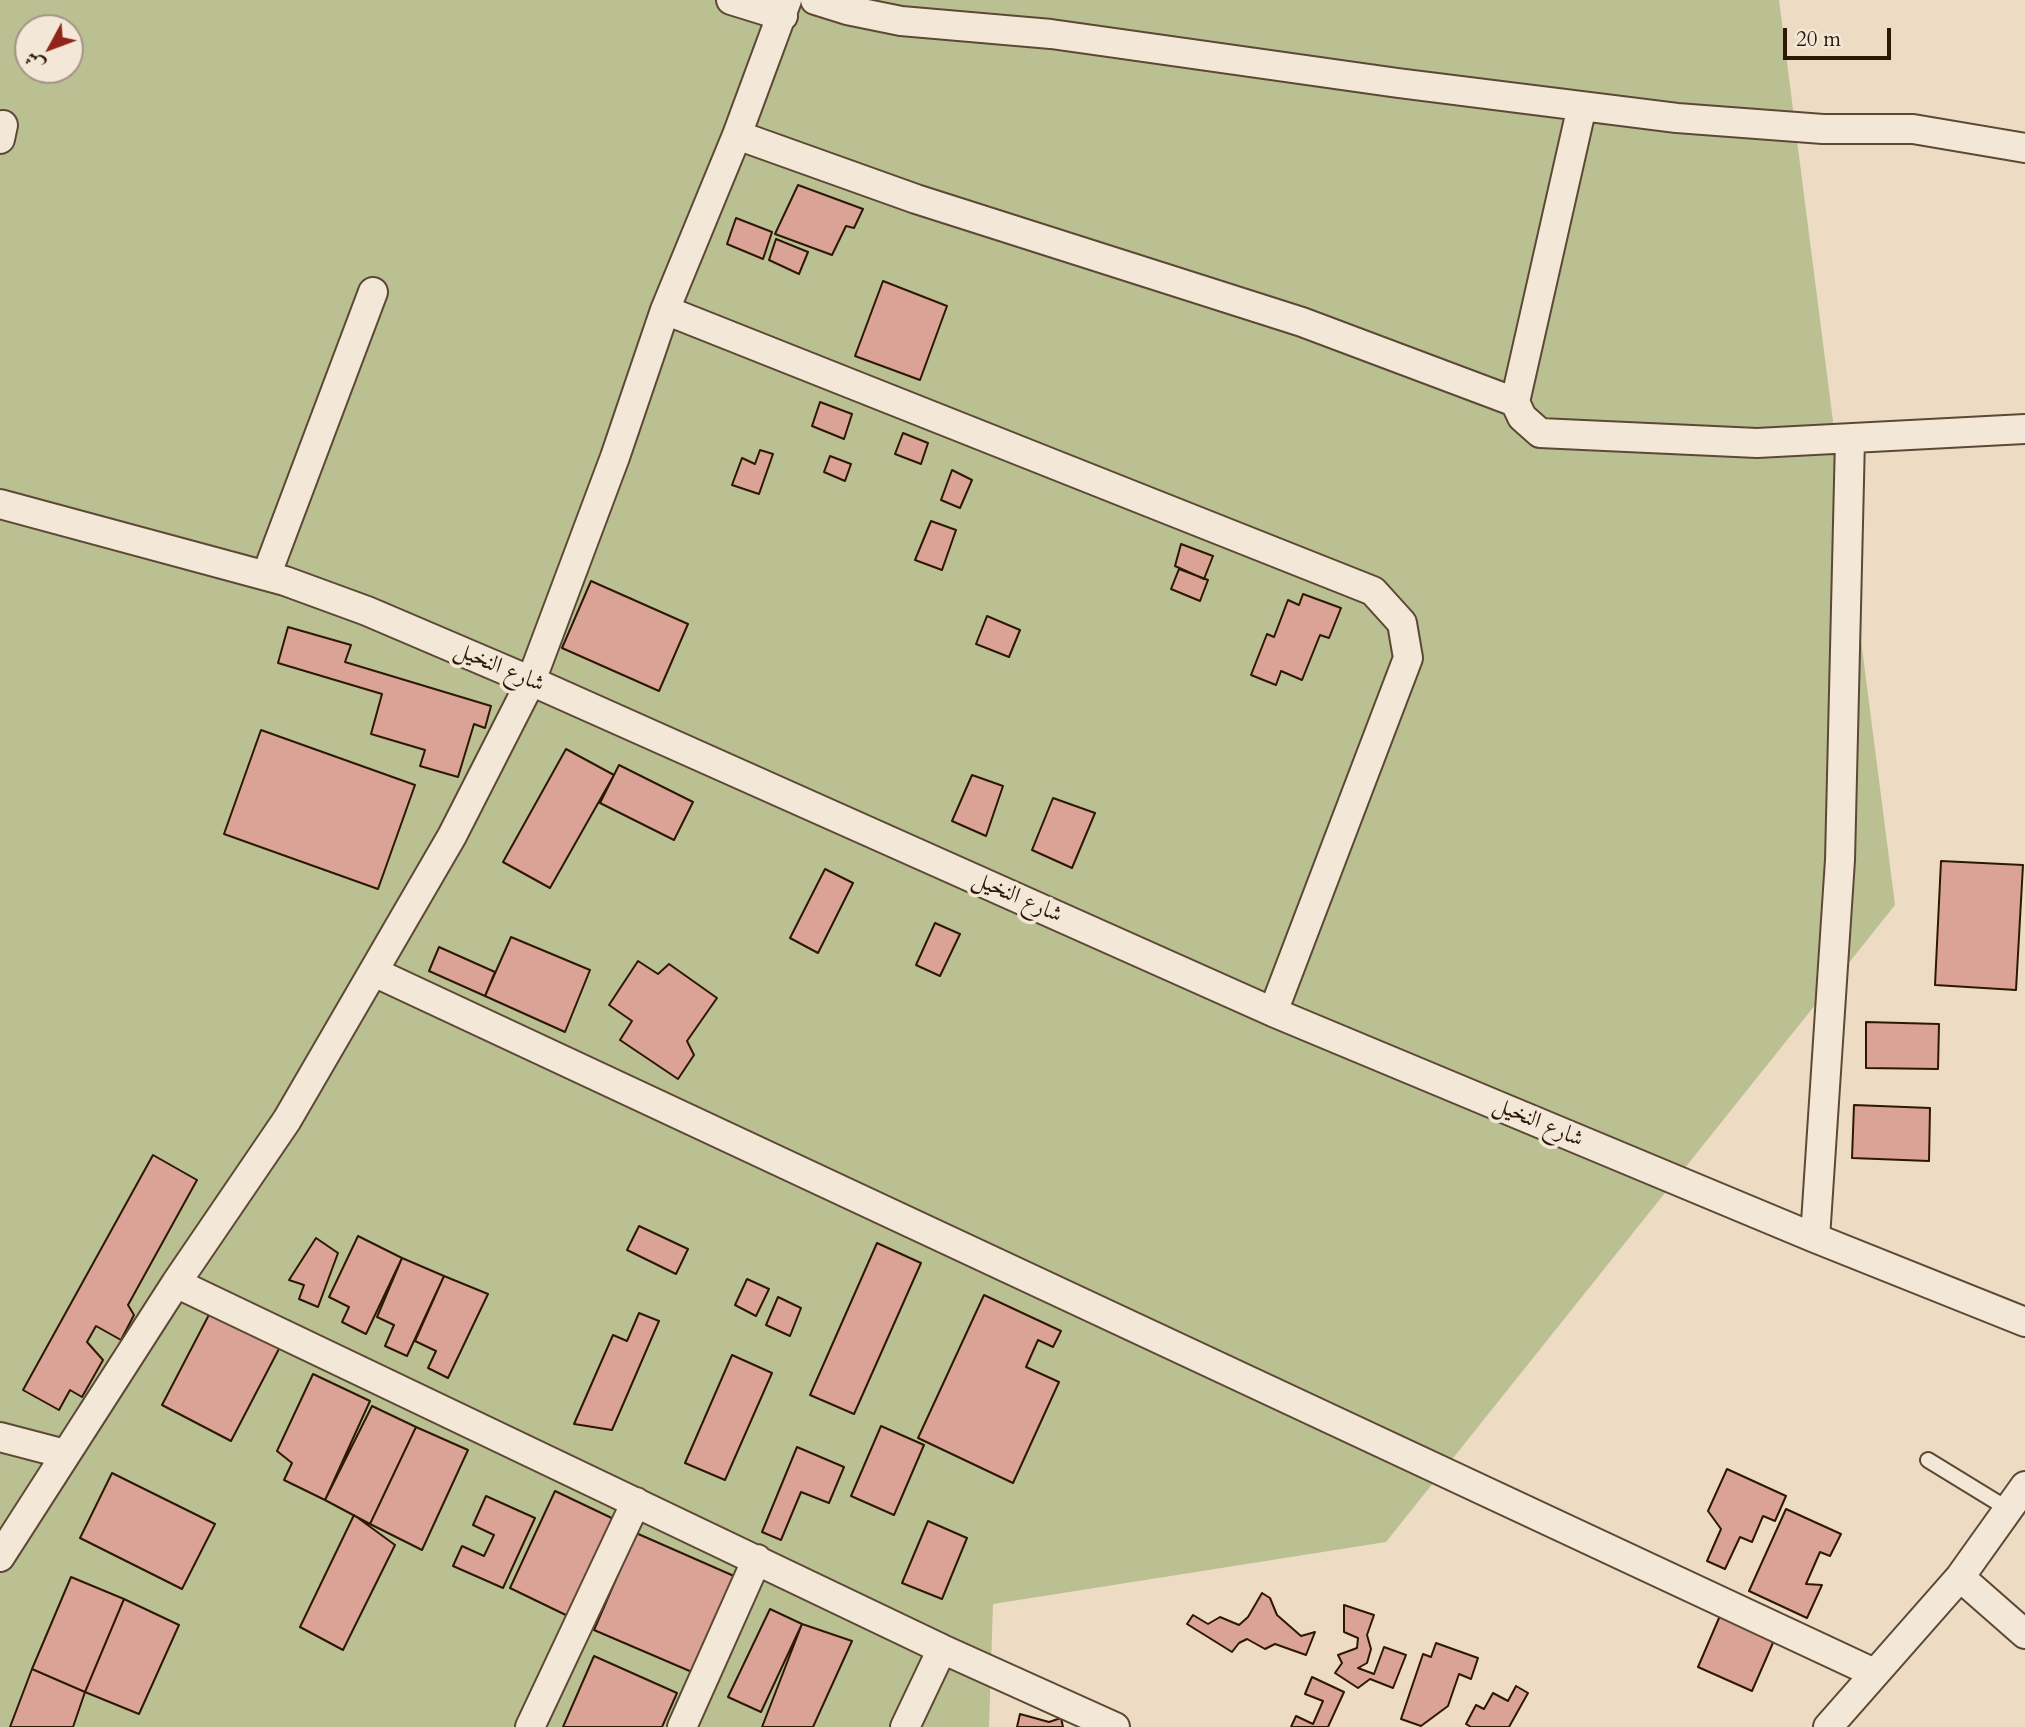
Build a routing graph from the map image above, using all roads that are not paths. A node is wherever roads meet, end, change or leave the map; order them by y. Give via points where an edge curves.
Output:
1 (730, 0) edge
2 (816, 0) edge
3 (785, 8) edge
4 (1582, 106) junction
5 (737, 135) junction
6 (2025, 148) edge
7 (373, 292) dead end
8 (665, 310) junction
9 (1516, 402) junction
10 (2025, 429) edge
11 (1850, 439) junction
12 (0, 504) edge
13 (266, 576) junction
14 (531, 681) junction
15 (374, 972) junction
16 (1273, 1012) junction
17 (1815, 1238) junction
18 (176, 1283) junction
19 (2025, 1322) edge
20 (0, 1437) edge
21 (65, 1454) junction
22 (1928, 1460) dead end
23 (2025, 1486) edge
24 (636, 1502) junction
25 (2008, 1509) junction
26 (0, 1557) edge
27 (757, 1559) junction
28 (1960, 1577) junction
29 (2025, 1634) edge
30 (942, 1649) junction
31 (1874, 1673) junction
32 (530, 1727) edge
33 (682, 1727) edge
34 (905, 1727) edge
35 (1115, 1727) edge
36 (1828, 1727) edge

1 - 3 street
2 - 4 street via 901,21 1051,34
3 - 5 street
4 - 6 street via 1823,129 1913,129
4 - 9 street
5 - 8 street
5 - 9 street via 916,199 1302,322
7 - 13 street
8 - 14 street
8 - 16 street via 1373,591 1402,623 1408,657
9 - 11 street via 1522,417 1540,433 1757,443
10 - 11 street
11 - 17 street via 1840,860
12 - 13 street, شارع النخيل
13 - 14 street, شارع النخيل via 367,611
14 - 15 street via 452,836
14 - 16 street, شارع النخيل
15 - 18 street via 287,1120
15 - 31 street
16 - 17 street, شارع النخيل
17 - 19 street, شارع النخيل
18 - 21 street
18 - 24 street
20 - 21 street
21 - 26 street
22 - 25 lane
23 - 25 street
24 - 27 street
24 - 32 street
25 - 28 street
27 - 30 street
27 - 33 street
28 - 29 street
28 - 31 street
30 - 34 street
30 - 35 street
31 - 36 street

